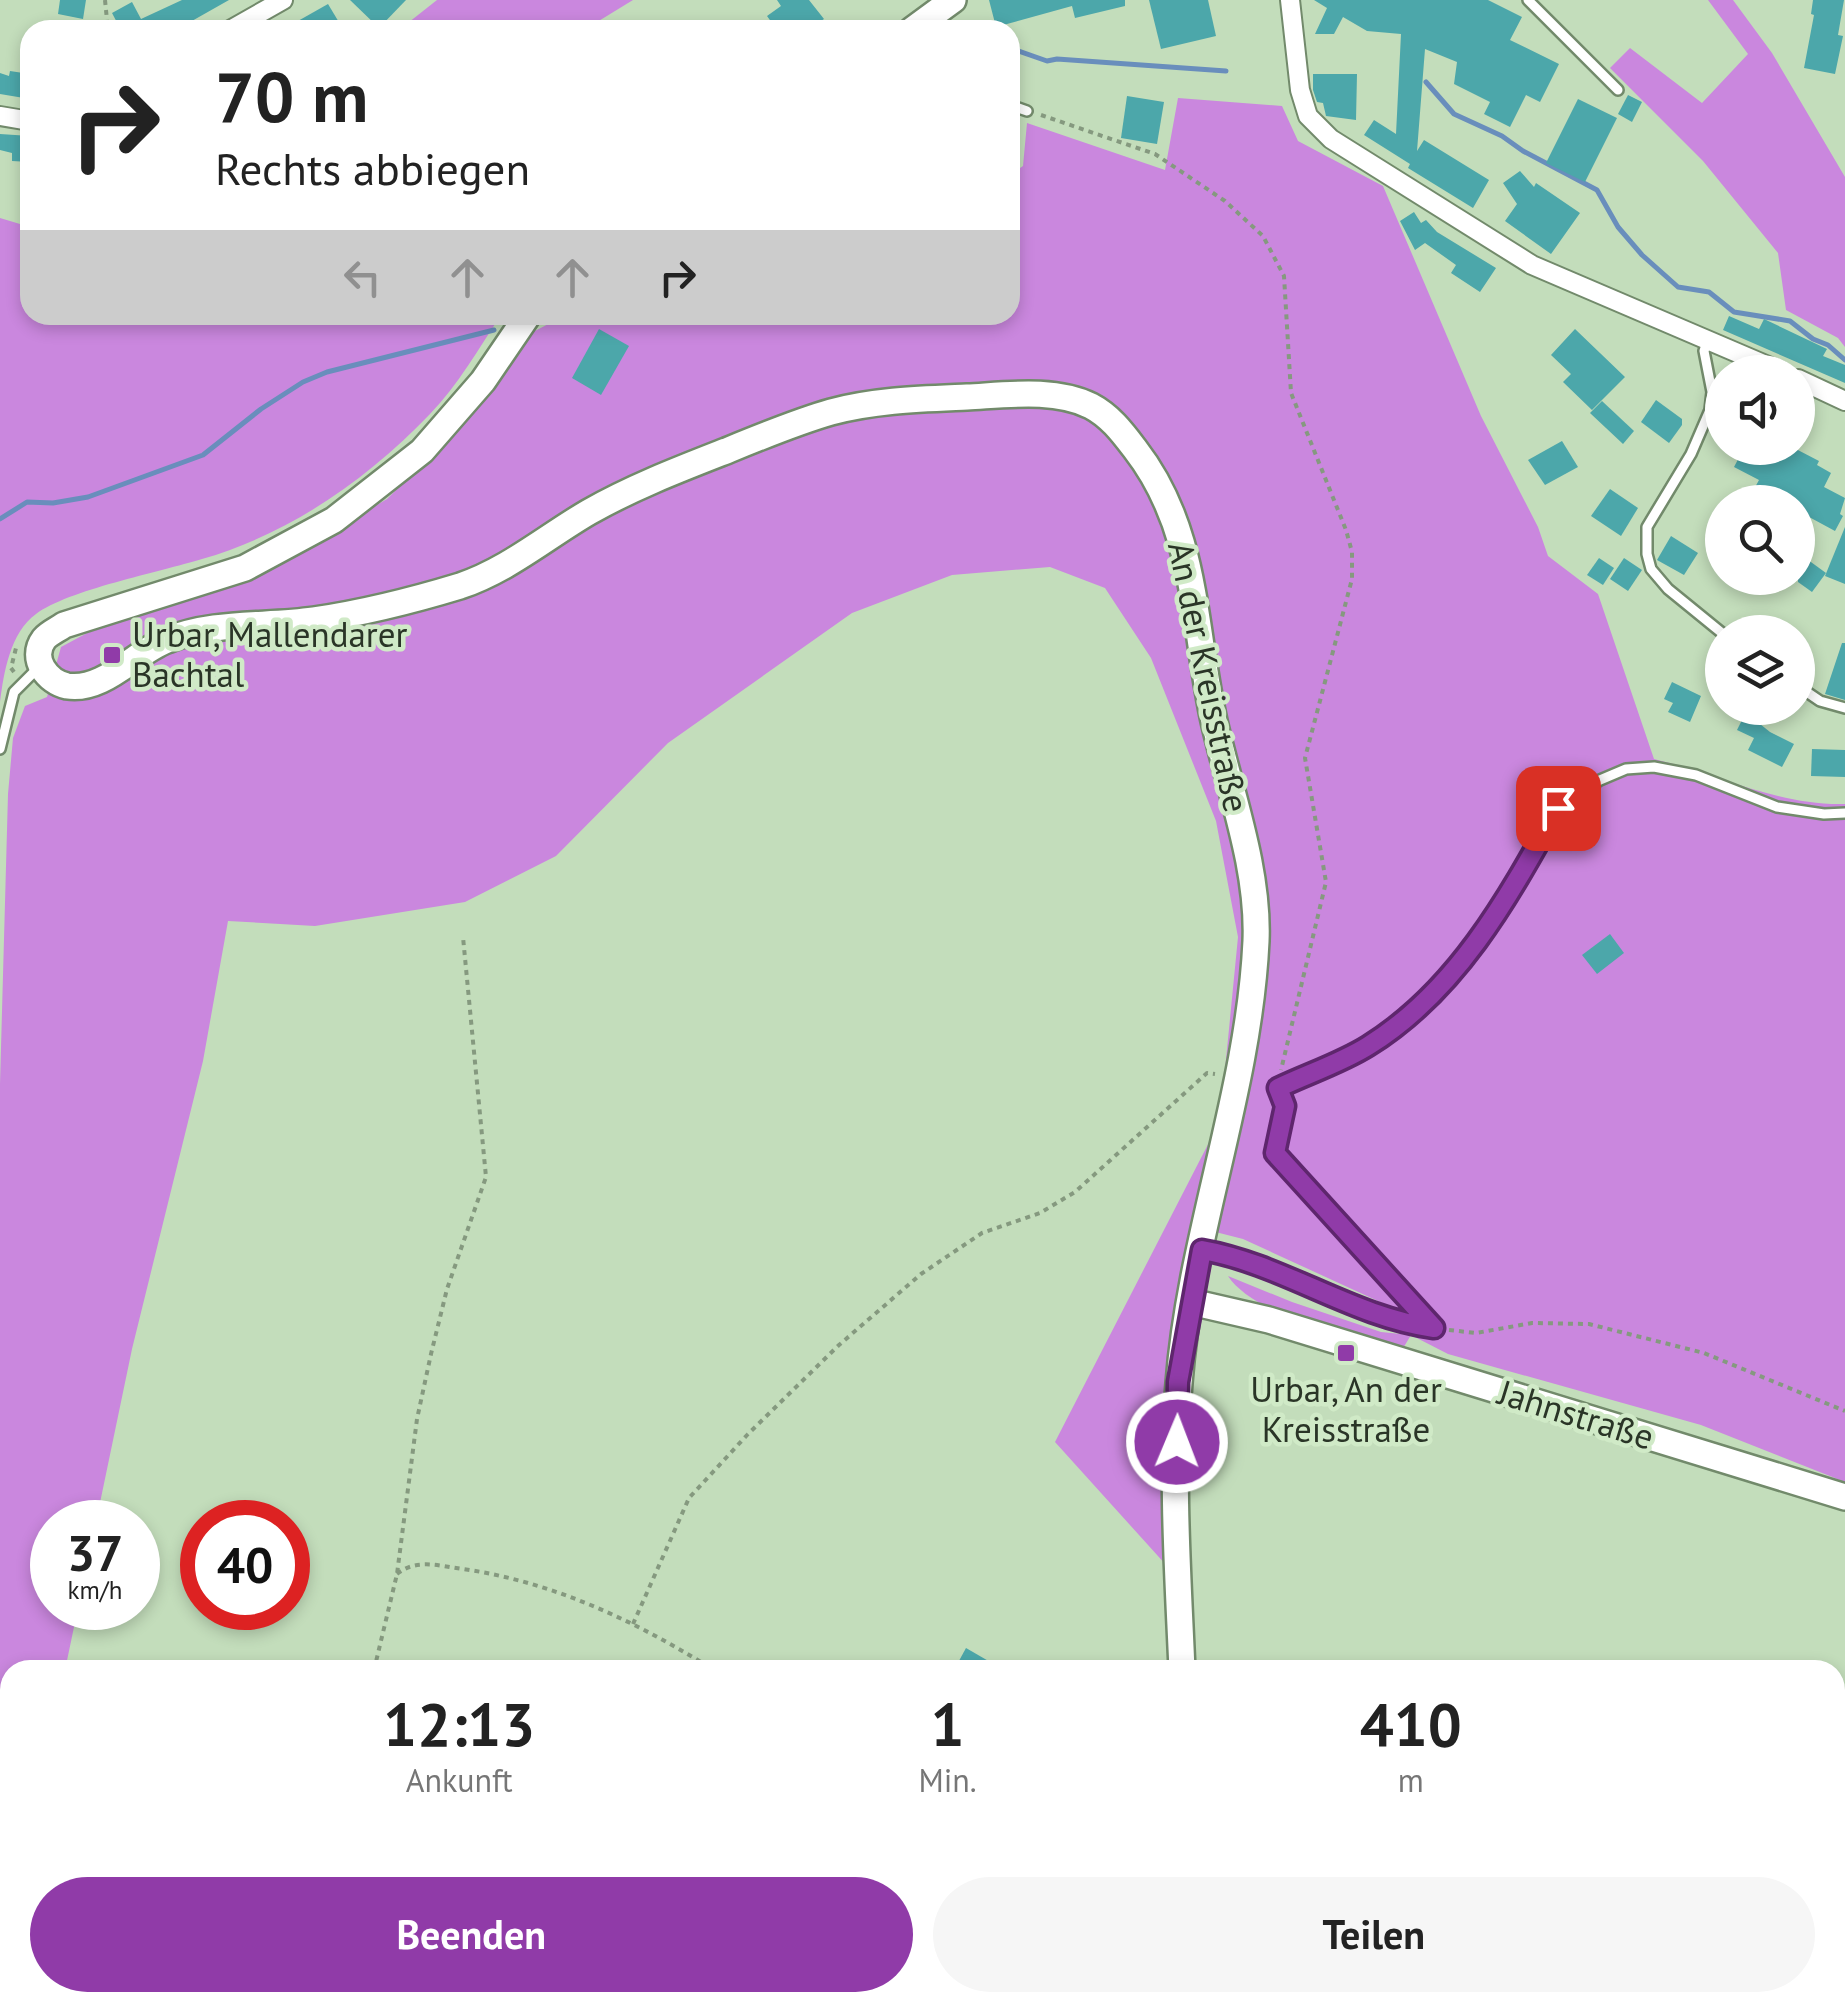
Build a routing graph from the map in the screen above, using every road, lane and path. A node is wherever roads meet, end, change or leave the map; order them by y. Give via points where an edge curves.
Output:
1 (282, 0) edge
2 (1290, 0) edge
3 (1528, 0) edge
4 (247, 20) edge
5 (1618, 90) dead end
6 (1020, 108) edge
7 (1027, 110) joint
8 (521, 325) edge
9 (1708, 339) junction
10 (1744, 355) edge
11 (1815, 387) edge
12 (1845, 400) edge
13 (1705, 619) edge
14 (19, 638) dead end
15 (31, 674) junction
16 (1815, 698) edge
17 (1845, 708) edge
18 (0, 750) edge
19 (1845, 813) edge
20 (464, 936) dead end
21 (1240, 1074) junction
22 (1278, 1088) junction
23 (1202, 1250) junction
24 (1191, 1302) junction
25 (1434, 1328) junction
26 (1845, 1410) edge
27 (1845, 1497) edge
28 (397, 1574) junction
29 (633, 1624) junction
30 (376, 1660) edge
31 (699, 1660) edge
32 (1182, 1660) edge

1 - 4 street
2 - 9 street via 1300,90 1308,116 1331,139 1532,265
3 - 5 lane
6 - 7 lane
7 - 22 path via 1155,154 1263,236 1284,276 1291,394 1346,530 1352,579 1306,758 1326,882
8 - 15 street via 445,427 385,484 245,568 64,625 43,640
9 - 10 street
9 - 13 lane via 1710,410 1647,527 1651,569
11 - 12 street
14 - 15 path via 11,668
15 - 18 lane via 10,702
15 - 21 street, An der Kreisstraße via 80,686 184,633 313,620 454,588 490,575 631,490 830,412 1004,396 1088,404 1115,423 1146,462 1190,563 1256,933
16 - 17 lane
19 - 22 lane via 1777,807 1696,775 1654,768 1626,769 1600,780 1558,808 1506,902 1428,1002 1367,1047
20 - 28 path via 486,1177 447,1289 416,1419
21 - 23 street, An der Kreisstraße
21 - 29 path via 1207,1074 1075,1192 1040,1213 982,1233 921,1274 838,1345 689,1498
22 - 25 lane via 1285,1106 1275,1153
23 - 24 street, An der Kreisstraße
23 - 25 lane via 1234,1256 1400,1324
24 - 27 street, Jahnstraße
24 - 32 street, An der Kreisstraße via 1178,1382
25 - 26 path via 1476,1333 1532,1323 1589,1324 1704,1353
28 - 29 path via 421,1563 489,1573 544,1587
28 - 30 path
29 - 31 path

